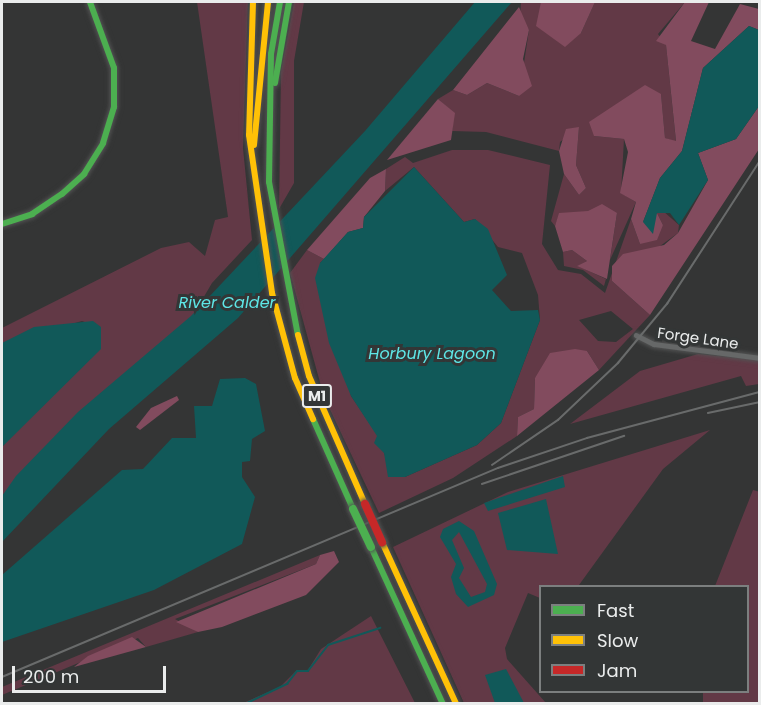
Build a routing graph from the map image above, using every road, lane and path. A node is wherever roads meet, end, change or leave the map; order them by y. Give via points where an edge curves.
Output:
1 (90, 2) edge
2 (253, 2) edge
3 (268, 2) edge
4 (280, 2) edge
5 (289, 2) edge
6 (269, 117) junction
7 (254, 159) junction
8 (2, 224) edge
9 (636, 335) dead end
10 (759, 358) edge
11 (443, 704) edge
12 (456, 704) edge

1 - 8 main road via 105,32 114,68 114,106 103,143 84,174 62,194 32,214
2 - 7 main road via 249,135
3 - 7 main road, M1
4 - 6 main road, M1
5 - 6 main road
6 - 12 main road, M1, bridge via 271,201 284,284 309,376
7 - 11 main road, M1, bridge via 272,293 296,378
9 - 10 street, Forge Lane via 654,344

